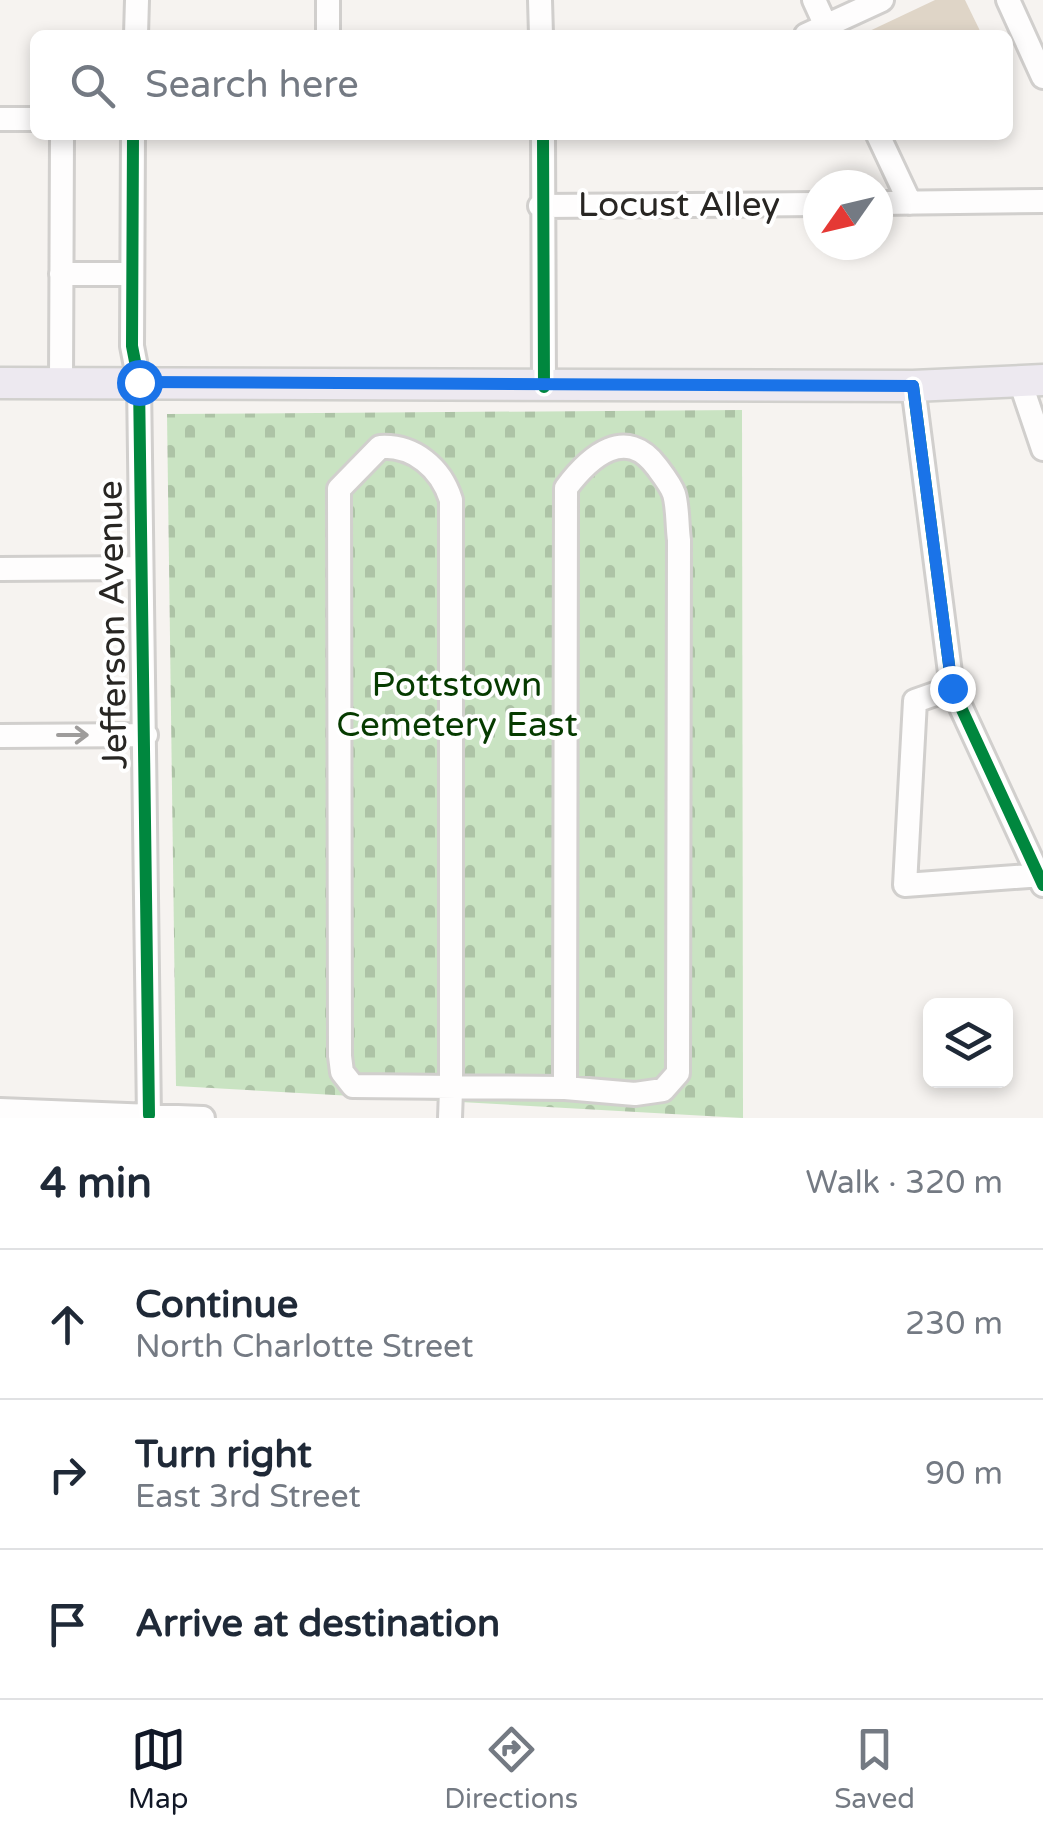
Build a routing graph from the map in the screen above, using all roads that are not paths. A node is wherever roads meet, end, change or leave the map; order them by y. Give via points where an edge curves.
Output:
1 (137, 0) edge
2 (328, 0) edge
3 (540, 0) edge
4 (814, 0) edge
5 (882, 0) edge
6 (1008, 0) edge
7 (136, 30) edge
8 (328, 30) edge
9 (541, 30) edge
10 (821, 30) edge
11 (825, 30) edge
12 (1038, 50) edge
13 (1043, 77) edge
14 (0, 118) edge
15 (30, 119) edge
16 (62, 140) edge
17 (133, 140) edge
18 (542, 140) edge
19 (880, 140) edge
20 (1043, 201) edge
21 (910, 203) junction
22 (803, 204) edge
23 (893, 204) edge
24 (540, 206) junction
25 (62, 274) junction
26 (131, 274) junction
27 (1032, 381) edge
28 (139, 382) junction
29 (0, 383) edge
30 (61, 383) junction
31 (913, 386) junction
32 (544, 387) junction
33 (1043, 449) edge
34 (0, 568) edge
35 (140, 568) junction
36 (952, 688) junction
37 (146, 735) junction
38 (0, 736) edge
39 (1042, 879) edge
40 (566, 1088) junction
41 (450, 1090) junction
42 (0, 1110) edge
43 (149, 1116) edge
44 (203, 1118) edge
45 (450, 1118) edge

1 - 7 street
2 - 8 street
3 - 9 street
4 - 10 street
5 - 11 street
6 - 12 street
12 - 13 street
14 - 15 street
16 - 25 street
17 - 26 street, Jefferson Avenue
18 - 24 street
19 - 21 street
20 - 21 street
21 - 23 street
22 - 24 street, Locust Alley
24 - 32 street
25 - 26 street
25 - 30 street
26 - 28 street, Jefferson Avenue
27 - 31 main road
27 - 33 street
28 - 30 main road
28 - 32 main road
28 - 35 street, Jefferson Avenue
29 - 30 main road
31 - 32 main road
31 - 36 street
34 - 35 street
35 - 37 street, Jefferson Avenue
36 - 39 street
36 - 39 street via 915,701 905,885
38 -> 37 street
37 - 43 street, Jefferson Avenue
40 - 40 street via 566,488 585,464 618,444 636,447 674,494 681,1062 663,1090
40 - 41 street
41 - 41 street via 451,500 446,485 414,452 380,447 339,490 340,1056 353,1086
41 - 45 street
42 - 43 street
43 - 44 street

